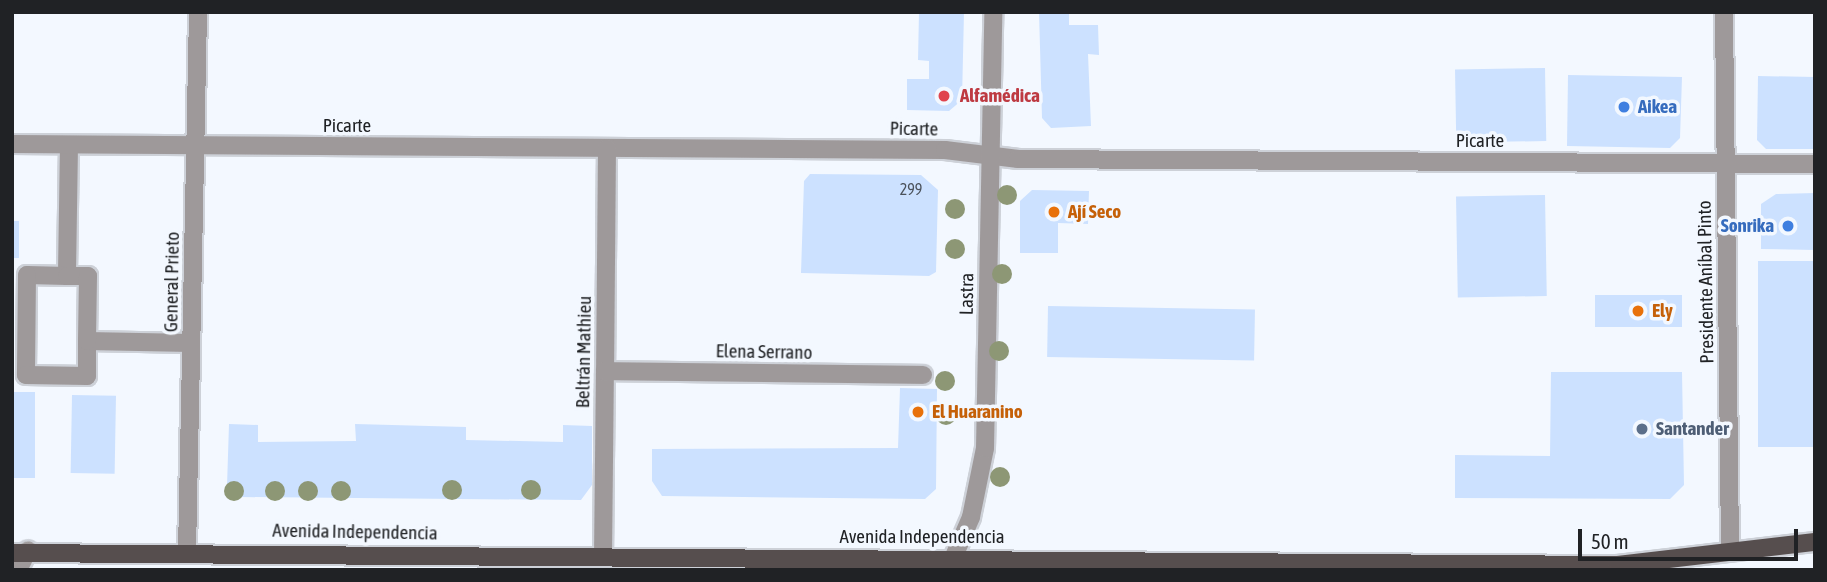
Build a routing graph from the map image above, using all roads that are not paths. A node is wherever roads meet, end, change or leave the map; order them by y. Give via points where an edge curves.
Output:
1 (198, 12) edge
2 (993, 12) edge
3 (1724, 12) edge
4 (12, 144) edge
5 (69, 145) junction
6 (196, 146) junction
7 (607, 148) junction
8 (990, 156) junction
9 (1726, 164) junction
10 (1815, 164) edge
11 (67, 276) junction
12 (87, 341) junction
13 (191, 342) junction
14 (605, 371) junction
15 (923, 375) dead end
16 (1815, 542) edge
17 (17, 550) edge
18 (1730, 551) junction
19 (187, 552) junction
20 (603, 556) junction
21 (951, 564) edge
22 (1436, 566) edge
23 (18, 570) edge

1 - 6 street, General Prieto
2 - 8 street, Lastra
3 - 9 street, Presidente Aníbal Pinto
4 - 5 street, Picarte
5 - 6 street, Picarte
5 - 11 street
6 - 7 street, Picarte
6 - 13 street, General Prieto
7 - 8 street, Picarte via 945,150
7 - 14 street, Beltrán Mathieu
8 - 9 street, Picarte
8 - 21 street, Lastra via 985,448 975,505
9 - 10 street, Picarte
9 - 18 street, Presidente Aníbal Pinto
11 - 12 street via 88,276
11 - 12 street via 27,275 26,376 87,376
12 - 13 street
13 - 19 street, General Prieto
14 - 15 street, Elena Serrano
14 - 20 street, Beltrán Mathieu
16 - 18 main road, Avenida Independencia
17 - 19 main road, Avenida Independencia
17 - 23 street
18 - 22 main road, Avenida Independencia via 1618,565
19 - 20 main road, Avenida Independencia
20 - 21 main road, Avenida Independencia
21 - 22 main road, Avenida Independencia

